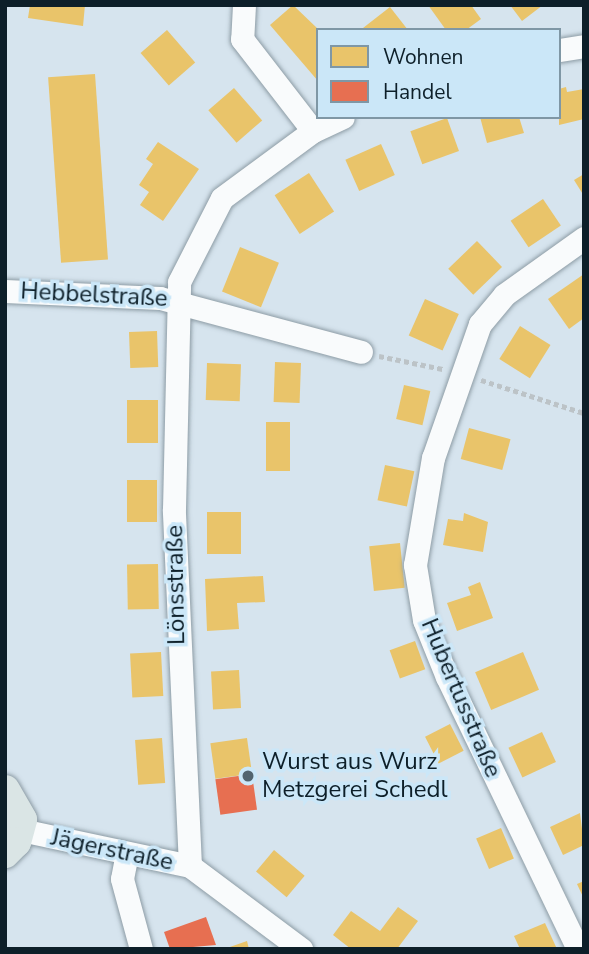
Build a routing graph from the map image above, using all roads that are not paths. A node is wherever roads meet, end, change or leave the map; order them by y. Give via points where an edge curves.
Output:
1 (244, 5) edge
2 (584, 46) edge
3 (561, 50) edge
4 (339, 119) edge
5 (313, 131) junction
6 (584, 238) edge
7 (5, 291) edge
8 (177, 303) junction
9 (361, 352) dead end
10 (5, 790) edge
11 (13, 842) edge
12 (127, 853) junction
13 (190, 866) junction
14 (141, 949) edge
15 (301, 949) edge
16 (578, 949) edge

1 - 5 street via 242,39
2 - 3 street
4 - 5 street, Hebbelstraße
5 - 8 street, Hebbelstraße via 222,198 180,275
6 - 16 street, Hubertusstraße via 504,295 480,324 436,447 415,565 424,620 447,677
7 - 8 street, Hebbelstraße
8 - 9 street
8 - 13 street, Lönsstraße via 174,509
10 - 11 main road via 20,809
11 - 12 street, Jägerstraße
12 - 13 street, Jägerstraße
12 - 14 street via 122,880
13 - 15 street, Jägerstraße

